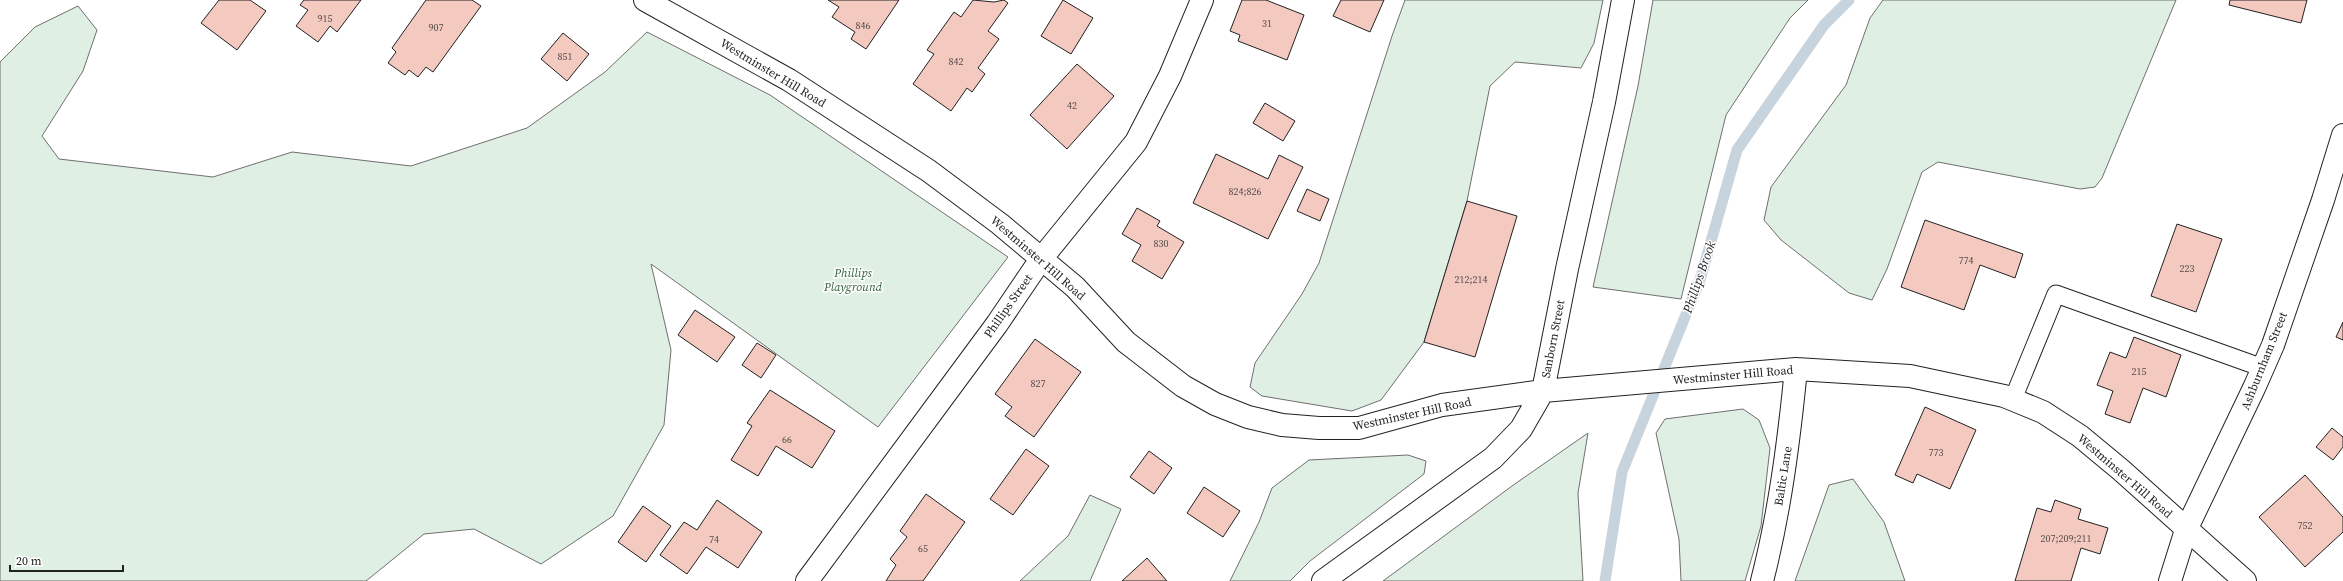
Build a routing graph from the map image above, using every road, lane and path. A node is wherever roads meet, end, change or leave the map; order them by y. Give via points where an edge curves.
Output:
1 (645, 0) edge
2 (1202, 0) edge
3 (1623, 0) edge
4 (2343, 135) edge
5 (1041, 259) junction
6 (2263, 368) junction
7 (1796, 369) junction
8 (1543, 391) junction
9 (2014, 399) junction
10 (2186, 530) junction
11 (807, 581) edge
12 (1324, 581) edge
13 (1762, 581) edge
14 (2170, 581) edge
15 (2245, 581) edge

1 - 5 street, Westminster Hill Road via 789,80 923,167 1000,224
2 - 5 street, Phillips Street via 1170,76 1136,142
3 - 8 street, Sanborn Street
4 - 6 street, Ashburnham Street via 2324,200
5 - 8 street, Westminster Hill Road via 1075,287 1126,342 1177,381 1215,404 1248,417 1282,425 1359,428 1442,405
5 - 11 street, Phillips Street via 997,324
6 - 9 lane via 2056,294
6 - 10 street, Ashburnham Street
7 - 8 street, Westminster Hill Road
7 - 9 street, Westminster Hill Road via 1910,376
7 - 13 street, Baltic Lane via 1774,536
8 - 12 street, Sanborn Street via 1521,429 1492,458
9 - 10 street, Westminster Hill Road via 2043,412 2080,436
10 - 14 street, Ashburnham Street
10 - 15 street, Westminster Hill Road

